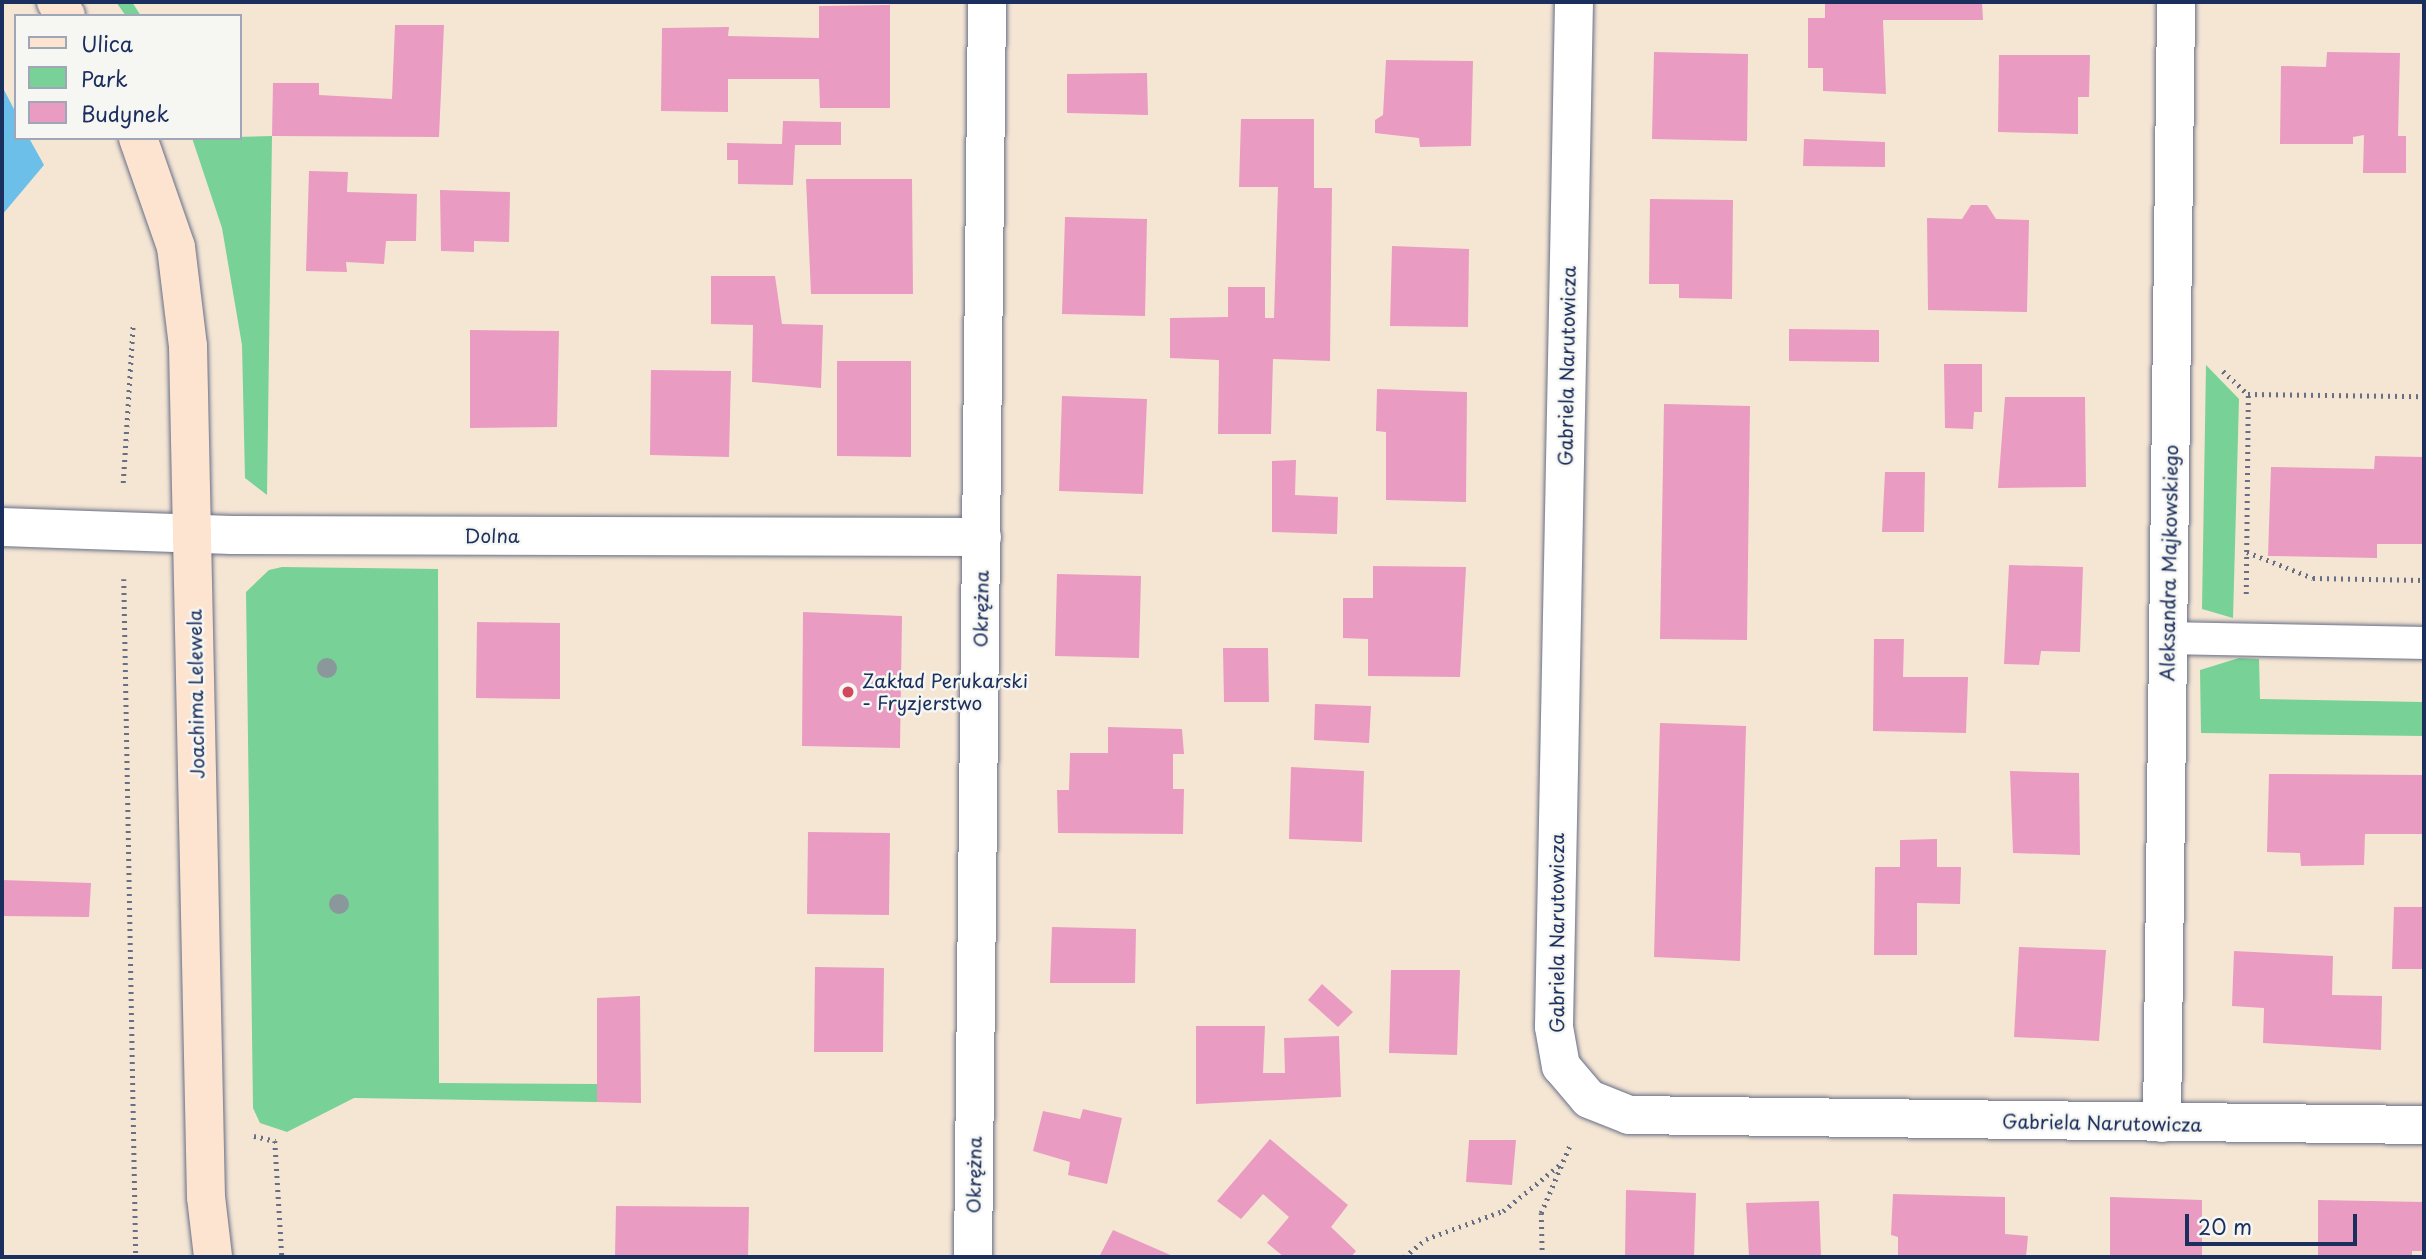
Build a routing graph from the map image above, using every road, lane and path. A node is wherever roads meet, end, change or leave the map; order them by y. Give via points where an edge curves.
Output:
1 (987, 2) edge
2 (1574, 2) edge
3 (2176, 2) edge
4 (139, 140) edge
5 (133, 320) dead end
6 (2424, 397) edge
7 (2, 527) edge
8 (122, 530) junction
9 (193, 533) junction
10 (982, 537) junction
11 (2247, 552) junction
12 (2424, 580) edge
13 (2167, 638) junction
14 (2245, 640) junction
15 (2424, 643) edge
16 (1589, 1099) junction
17 (2162, 1124) junction
18 (2424, 1125) edge
19 (1562, 1163) junction
20 (136, 1257) edge
21 (213, 1257) edge
22 (973, 1257) edge
23 (1404, 1257) edge
24 (1542, 1257) edge

1 - 10 street, Okrężna
2 - 16 street, Gabriela Narutowicza via 1554,1027 1561,1066
3 - 13 street, Aleksandra Majkowskiego
4 - 9 main road, Joachima Lelewela via 176,247 188,345
5 - 8 path
6 - 11 path via 2248,394
7 - 8 street, Dolna
8 - 9 street, Dolna
8 - 20 path via 136,991
9 - 10 street, Dolna
9 - 21 main road, Joachima Lelewela via 206,1197
10 - 22 street, Okrężna
11 - 12 path via 2313,578
11 - 14 path
13 - 14 lane
13 - 17 street, Aleksandra Majkowskiego
14 - 15 lane
16 - 17 street, Gabriela Narutowicza via 1629,1115
16 - 19 path
17 - 18 street, Gabriela Narutowicza
19 - 23 path via 1503,1211 1426,1239
19 - 24 path via 1541,1213

